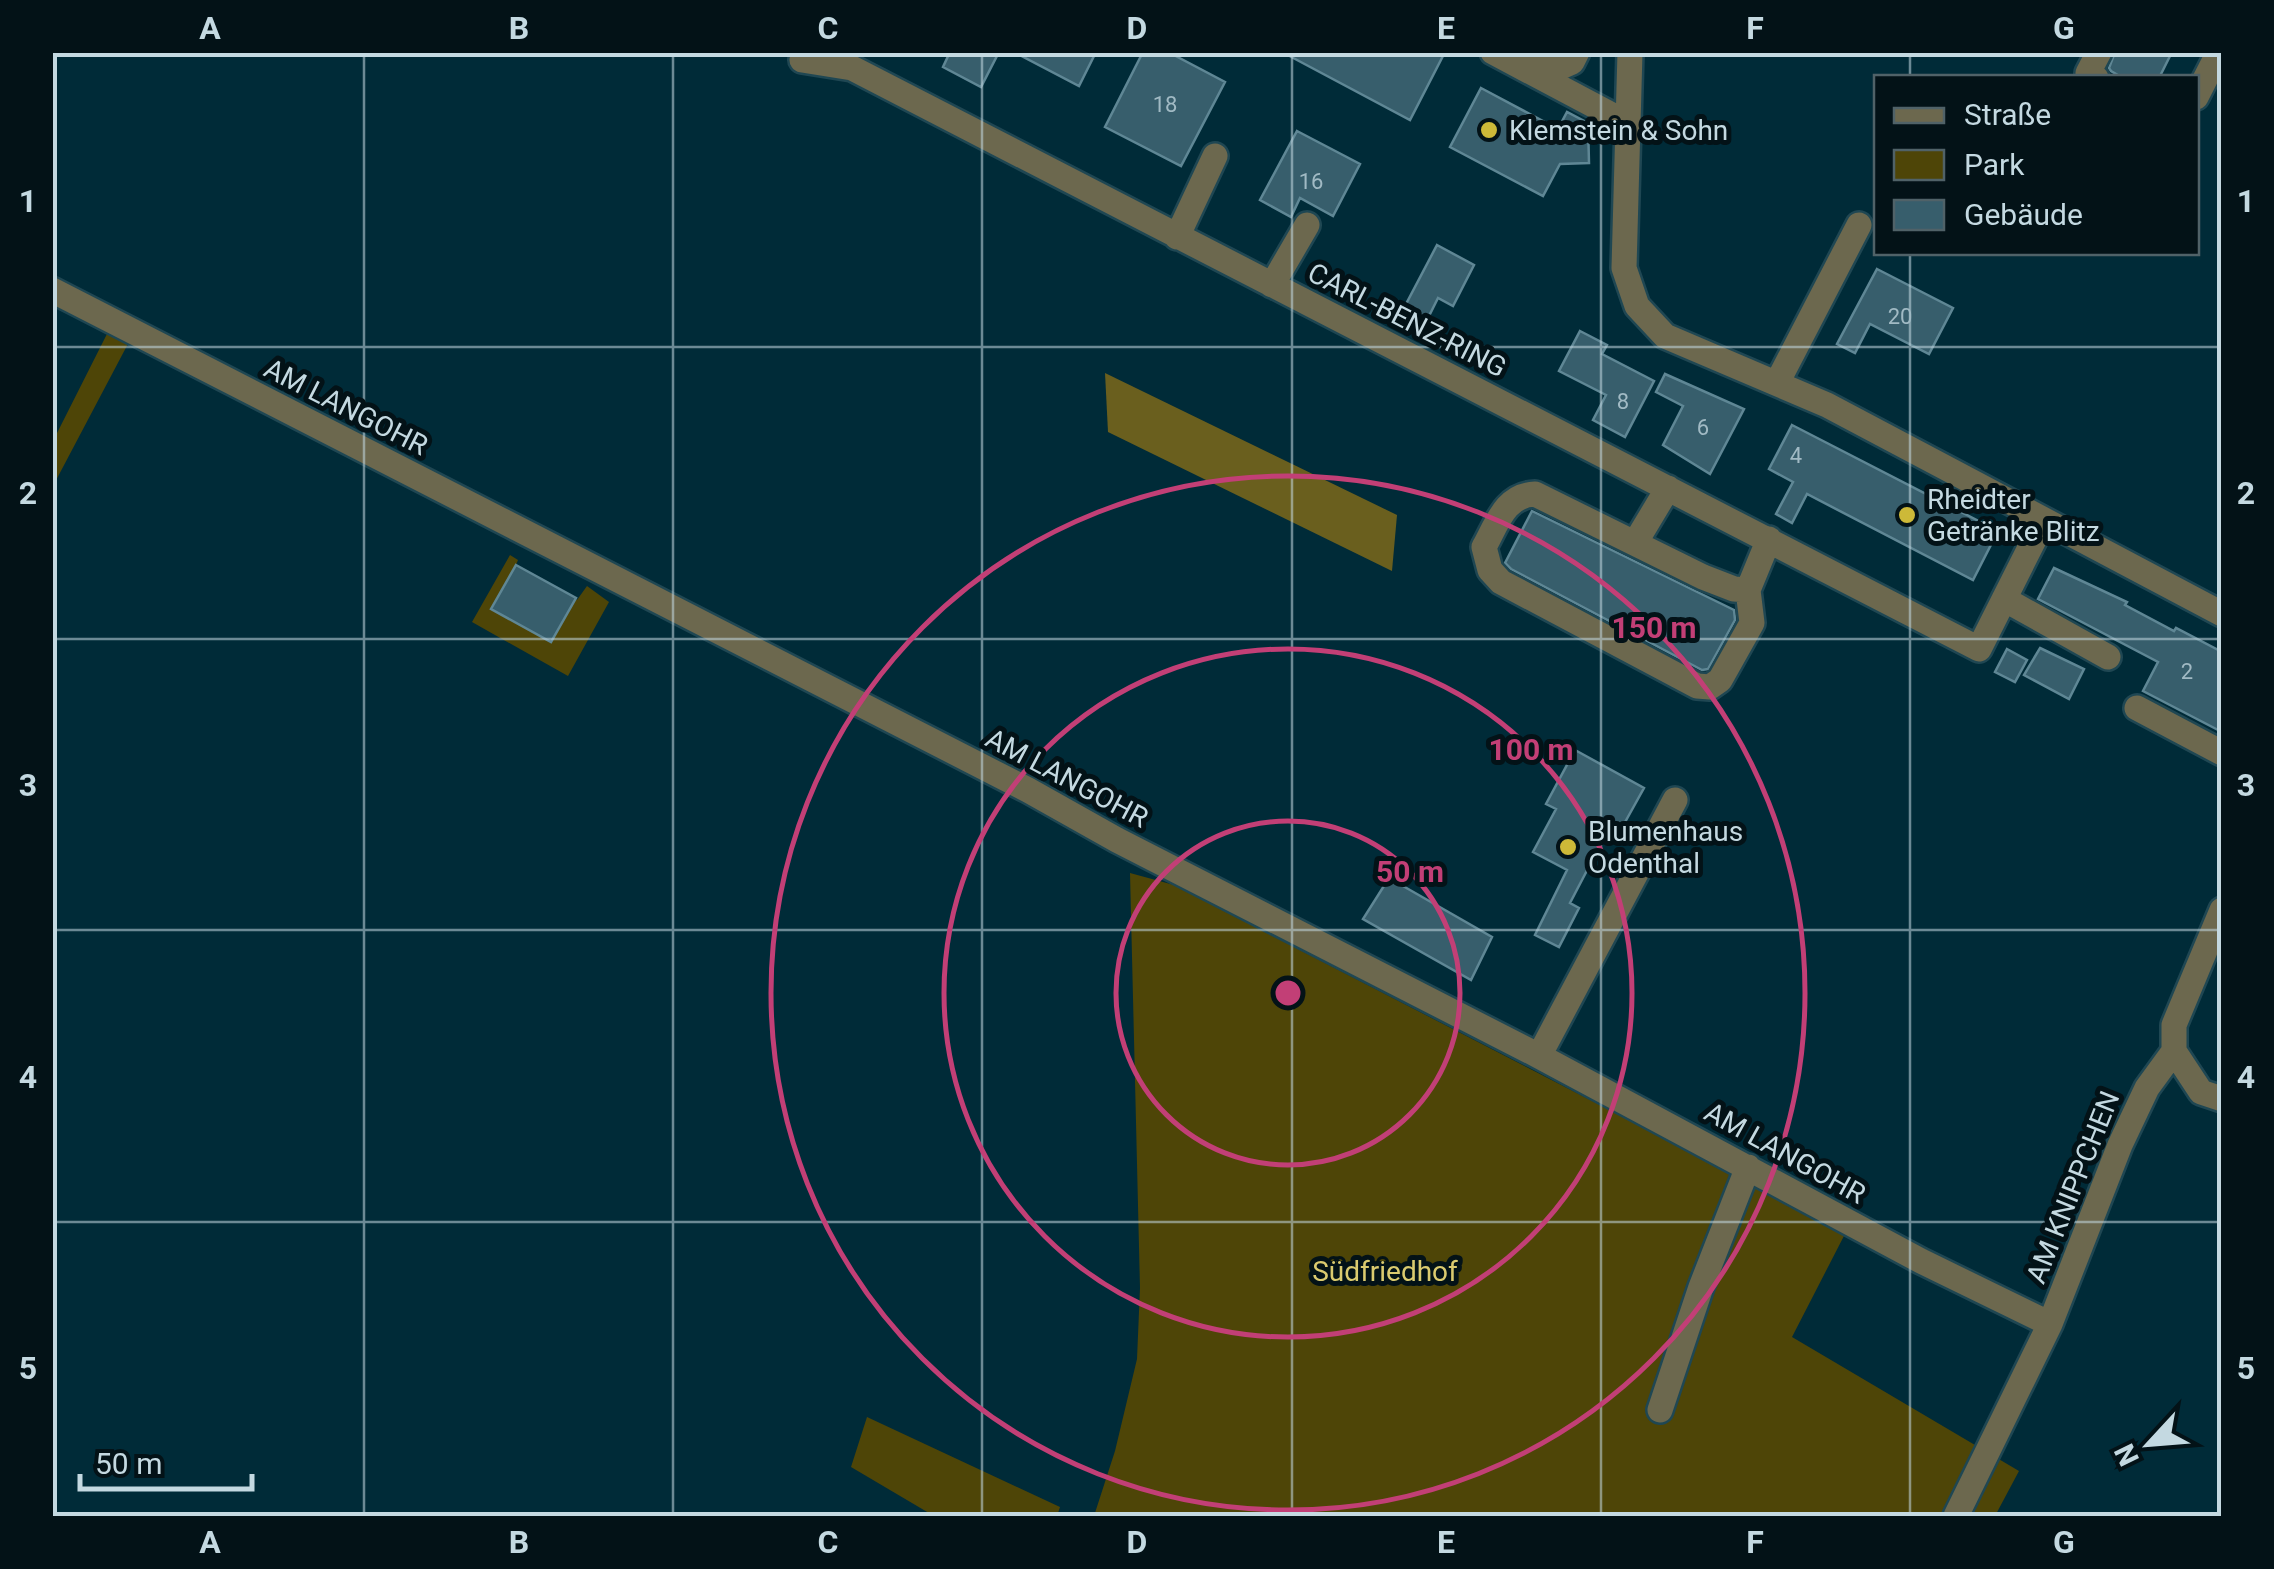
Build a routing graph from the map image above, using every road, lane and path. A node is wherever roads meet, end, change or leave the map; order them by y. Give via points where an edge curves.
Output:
1 (1493, 52) edge
2 (1537, 52) edge
3 (1578, 52) edge
4 (1630, 52) edge
5 (2099, 52) edge
6 (2220, 52) edge
7 (802, 60) dead end
8 (2091, 75) edge
9 (2199, 90) edge
10 (1627, 124) junction
11 (1216, 156) dead end
12 (1307, 225) dead end
13 (1858, 225) dead end
14 (1177, 237) junction
15 (1272, 285) junction
16 (52, 290) edge
17 (1777, 383) junction
18 (1668, 488) junction
19 (2043, 522) junction
20 (1769, 539) junction
21 (1635, 543) junction
22 (1748, 590) junction
23 (2004, 599) junction
24 (2222, 614) edge
25 (2108, 657) dead end
26 (2137, 708) dead end
27 (2222, 753) edge
28 (1675, 800) dead end
29 (2222, 910) edge
30 (2174, 1052) junction
31 (1540, 1056) junction
32 (2222, 1099) edge
33 (1748, 1167) junction
34 (2050, 1324) junction
35 (1660, 1410) dead end
36 (1956, 1516) edge

1 - 10 street
2 - 3 street via 1563,66
4 - 10 street
5 - 8 street
6 - 9 street
7 - 14 street, CARL-BENZ-RING via 852,68
10 - 17 street via 1623,246 1637,306 1664,336
11 - 14 street
12 - 15 street
13 - 17 street
14 - 15 street, CARL-BENZ-RING
15 - 18 street, CARL-BENZ-RING
16 - 31 street, AM LANGOHR
17 - 19 street
18 - 20 street, CARL-BENZ-RING
18 - 21 street
19 - 23 street
19 - 24 street
20 - 22 street
20 - 23 street, CARL-BENZ-RING via 1978,649
21 - 22 street via 1703,577
21 - 22 street via 1522,494 1510,501 1484,547 1501,582 1697,686 1720,680 1752,623
23 - 25 street
26 - 27 street
28 - 31 street
29 - 30 street, AM KNIPPCHEN via 2174,1025
30 - 32 street via 2201,1092
30 - 34 street, AM KNIPPCHEN via 2147,1088 2120,1145
31 - 33 street, AM LANGOHR
33 - 34 street, AM LANGOHR
33 - 35 street
34 - 36 street, AM KNIPPCHEN

